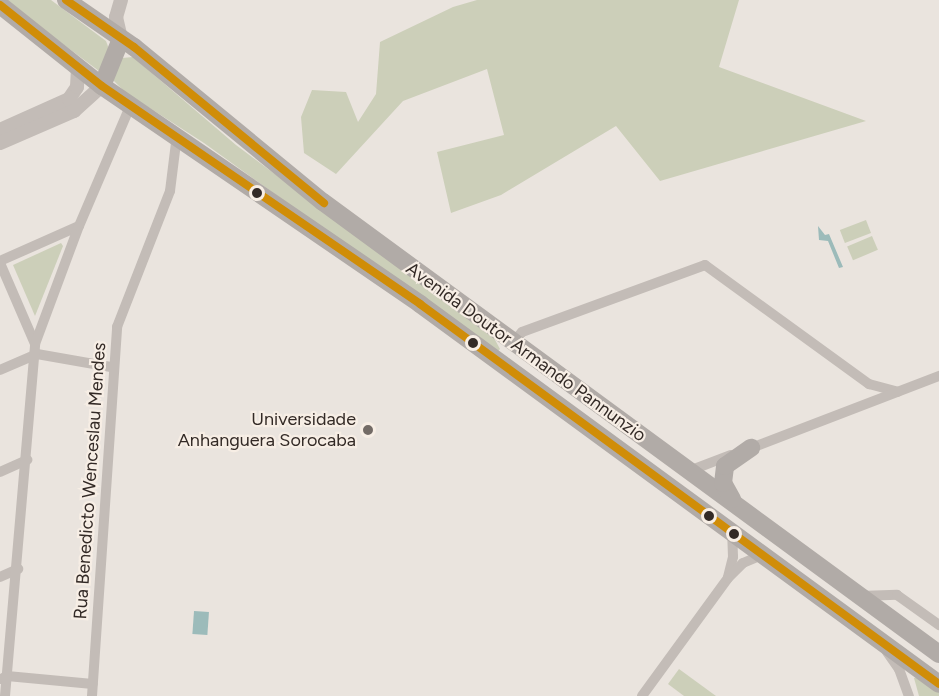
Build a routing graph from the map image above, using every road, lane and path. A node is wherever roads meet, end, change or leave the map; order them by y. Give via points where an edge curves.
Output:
1 (66, 0) edge
2 (121, 0) edge
3 (0, 5) edge
4 (121, 39) junction
5 (78, 66) junction
6 (102, 86) junction
7 (131, 104) junction
8 (0, 130) edge
9 (177, 135) junction
10 (0, 142) edge
11 (79, 226) junction
12 (0, 262) edge
13 (513, 342) junction
14 (36, 350) junction
15 (502, 365) junction
16 (111, 367) junction
17 (0, 370) edge
18 (939, 376) edge
19 (861, 378) junction
20 (898, 392) junction
21 (853, 409) junction
22 (751, 448) junction
23 (27, 460) junction
24 (689, 471) junction
25 (0, 472) edge
26 (647, 472) junction
27 (734, 503) junction
28 (732, 530) junction
29 (762, 555) junction
30 (805, 555) junction
31 (18, 569) junction
32 (823, 569) junction
33 (786, 572) junction
34 (0, 577) edge
35 (728, 578) junction
36 (810, 590) junction
37 (860, 596) junction
38 (939, 625) edge
39 (873, 636) junction
40 (939, 654) edge
41 (3, 678) edge
42 (93, 684) junction
43 (939, 684) edge
44 (5, 696) edge
45 (92, 696) edge
46 (642, 696) edge
47 (909, 696) edge

1 - 4 main road, Avenida Doutor Armando Pannunzio
2 - 4 street via 116,17
3 - 5 main road, Avenida Doutor Armando Pannunzio
4 - 6 main road
4 - 13 main road, Avenida Doutor Armando Pannunzio via 263,156
5 - 6 main road, Avenida Doutor Armando Pannunzio
5 - 8 street via 78,87 69,99
6 - 7 main road, Avenida Doutor Armando Pannunzio
6 - 10 street via 74,111
7 - 9 main road, Avenida Doutor Armando Pannunzio
7 - 11 street
9 - 15 main road, Avenida Doutor Armando Pannunzio
9 - 16 street, Rua Benedicto Wenceslau Mendes via 171,191 122,309
11 - 12 street
11 - 14 street
12 - 14 street
13 - 15 main road
13 - 19 street via 522,332 705,265
13 - 24 main road, Avenida Doutor Armando Pannunzio
14 - 16 street
14 - 17 street
14 - 23 street
15 - 26 main road, Avenida Doutor Armando Pannunzio
16 - 42 street, Rua Benedicto Wenceslau Mendes
18 - 20 street
19 - 20 street via 884,391
19 - 21 street via 866,395
20 - 21 street
21 - 22 street
22 - 24 street
22 - 27 main road via 725,466 723,483
23 - 25 street
23 - 31 street
24 - 26 main road
24 - 27 main road, Avenida Doutor Armando Pannunzio
26 - 28 main road, Avenida Doutor Armando Pannunzio
27 - 30 main road, Avenida Doutor Armando Pannunzio
28 - 29 main road, Avenida Doutor Armando Pannunzio
28 - 35 street via 734,557
29 - 33 main road, Avenida Doutor Armando Pannunzio
29 - 35 street via 742,563
30 - 32 main road, Avenida Doutor Armando Pannunzio
30 - 33 main road via 803,566
31 - 34 street
31 - 41 street
32 - 36 main road via 815,574
32 - 37 main road, Avenida Doutor Armando Pannunzio
33 - 36 main road, Avenida Doutor Armando Pannunzio
35 - 46 street
36 - 39 main road, Avenida Doutor Armando Pannunzio
37 - 38 street via 877,592 897,595
37 - 40 main road, Avenida Doutor Armando Pannunzio
39 - 43 main road, Avenida Doutor Armando Pannunzio
39 - 47 street via 899,669
41 - 42 street
41 - 44 street
42 - 45 street, Rua Benedicto Wenceslau Mendes

